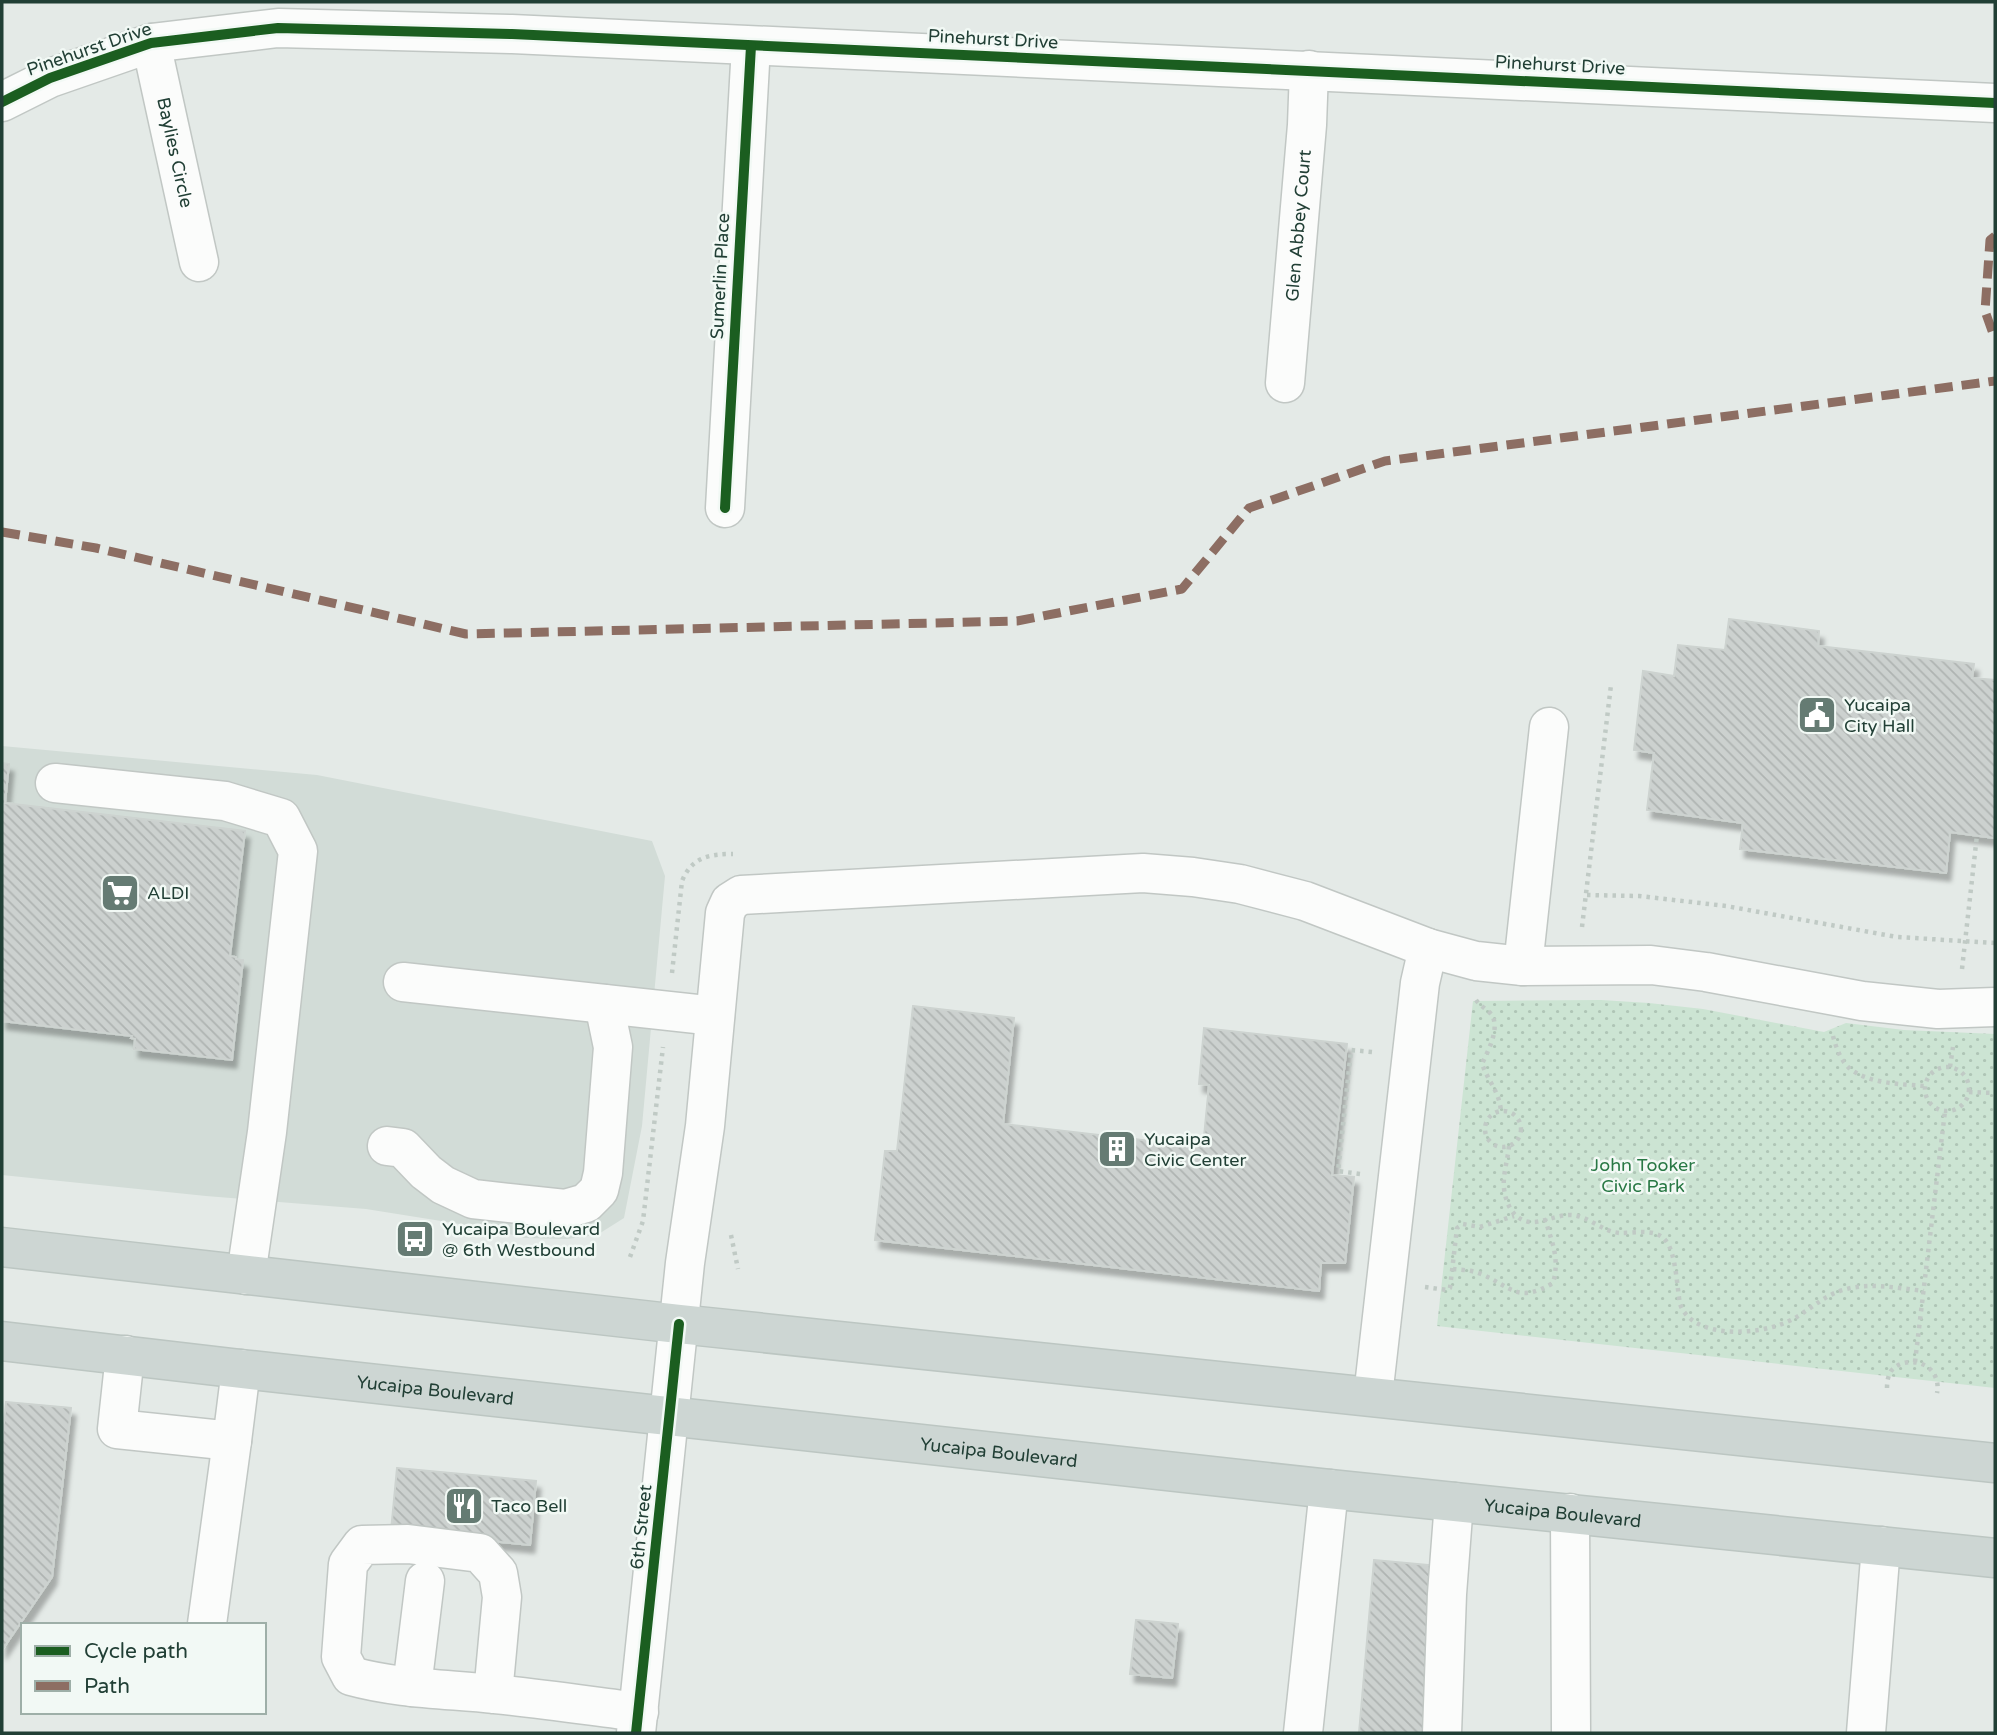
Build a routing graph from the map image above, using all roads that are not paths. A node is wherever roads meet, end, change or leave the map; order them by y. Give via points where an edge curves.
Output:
1 (151, 43) junction
2 (751, 46) junction
3 (1309, 70) junction
4 (2, 102) edge
5 (1995, 103) edge
6 (199, 262) dead end
7 (1285, 383) dead end
8 (725, 508) dead end
9 (1549, 727) dead end
10 (55, 783) dead end
11 (1429, 948) junction
12 (1524, 966) junction
13 (403, 982) dead end
14 (604, 1004) junction
15 (1995, 1007) edge
16 (715, 1016) junction
17 (387, 1146) dead end
18 (2, 1247) edge
19 (246, 1275) junction
20 (680, 1324) junction
21 (2, 1340) edge
22 (125, 1355) junction
23 (241, 1369) junction
24 (1373, 1396) junction
25 (670, 1415) junction
26 (232, 1441) junction
27 (1995, 1463) edge
28 (1329, 1489) junction
29 (1454, 1502) junction
30 (1570, 1513) junction
31 (1881, 1546) junction
32 (1995, 1558) edge
33 (425, 1581) dead end
34 (207, 1623) edge
35 (412, 1687) junction
36 (493, 1694) junction
37 (638, 1723) edge
38 (1303, 1733) edge
39 (1442, 1733) edge
40 (1572, 1733) edge
41 (1866, 1733) edge

1 - 2 street, Pinehurst Drive via 278,28
1 - 4 street, Pinehurst Drive via 50,78
1 - 6 street, Baylies Circle
2 - 3 street, Pinehurst Drive
2 - 8 street, Sumerlin Place
3 - 5 street, Pinehurst Drive
3 - 7 street, Glen Abbey Court
9 - 12 street
10 - 19 street via 225,801 281,818 298,851
11 - 12 street, 6th Street via 1476,961
11 - 16 street, 6th Street via 1305,901 1194,877 1143,873 759,893 741,895 730,902 725,914
11 - 24 street via 1420,983
12 - 15 street, 6th Street via 1651,965 1863,1001 1938,1009
13 - 14 street
14 - 16 street
14 - 17 street via 613,1047 603,1173 600,1190 586,1203 565,1209 473,1199 443,1185 403,1148
16 - 20 street, 6th Street
18 - 19 main road
19 - 20 main road
20 - 24 main road
20 - 25 street, 6th Street
21 - 22 main road, Yucaipa Boulevard
22 - 23 main road, Yucaipa Boulevard
22 - 26 street via 117,1429
23 - 25 main road, Yucaipa Boulevard
23 - 26 street
24 - 27 main road
25 - 28 main road, Yucaipa Boulevard
25 - 37 street, 6th Street
26 - 34 street
28 - 29 main road, Yucaipa Boulevard
28 - 38 street
29 - 30 main road, Yucaipa Boulevard
29 - 39 street
30 - 31 main road, Yucaipa Boulevard
30 - 40 street
31 - 32 main road, Yucaipa Boulevard
31 - 41 street
33 - 35 street
35 - 36 street
35 - 36 street via 351,1676 341,1657 348,1564 362,1545 408,1544 480,1553 498,1573 502,1597
36 - 37 street

